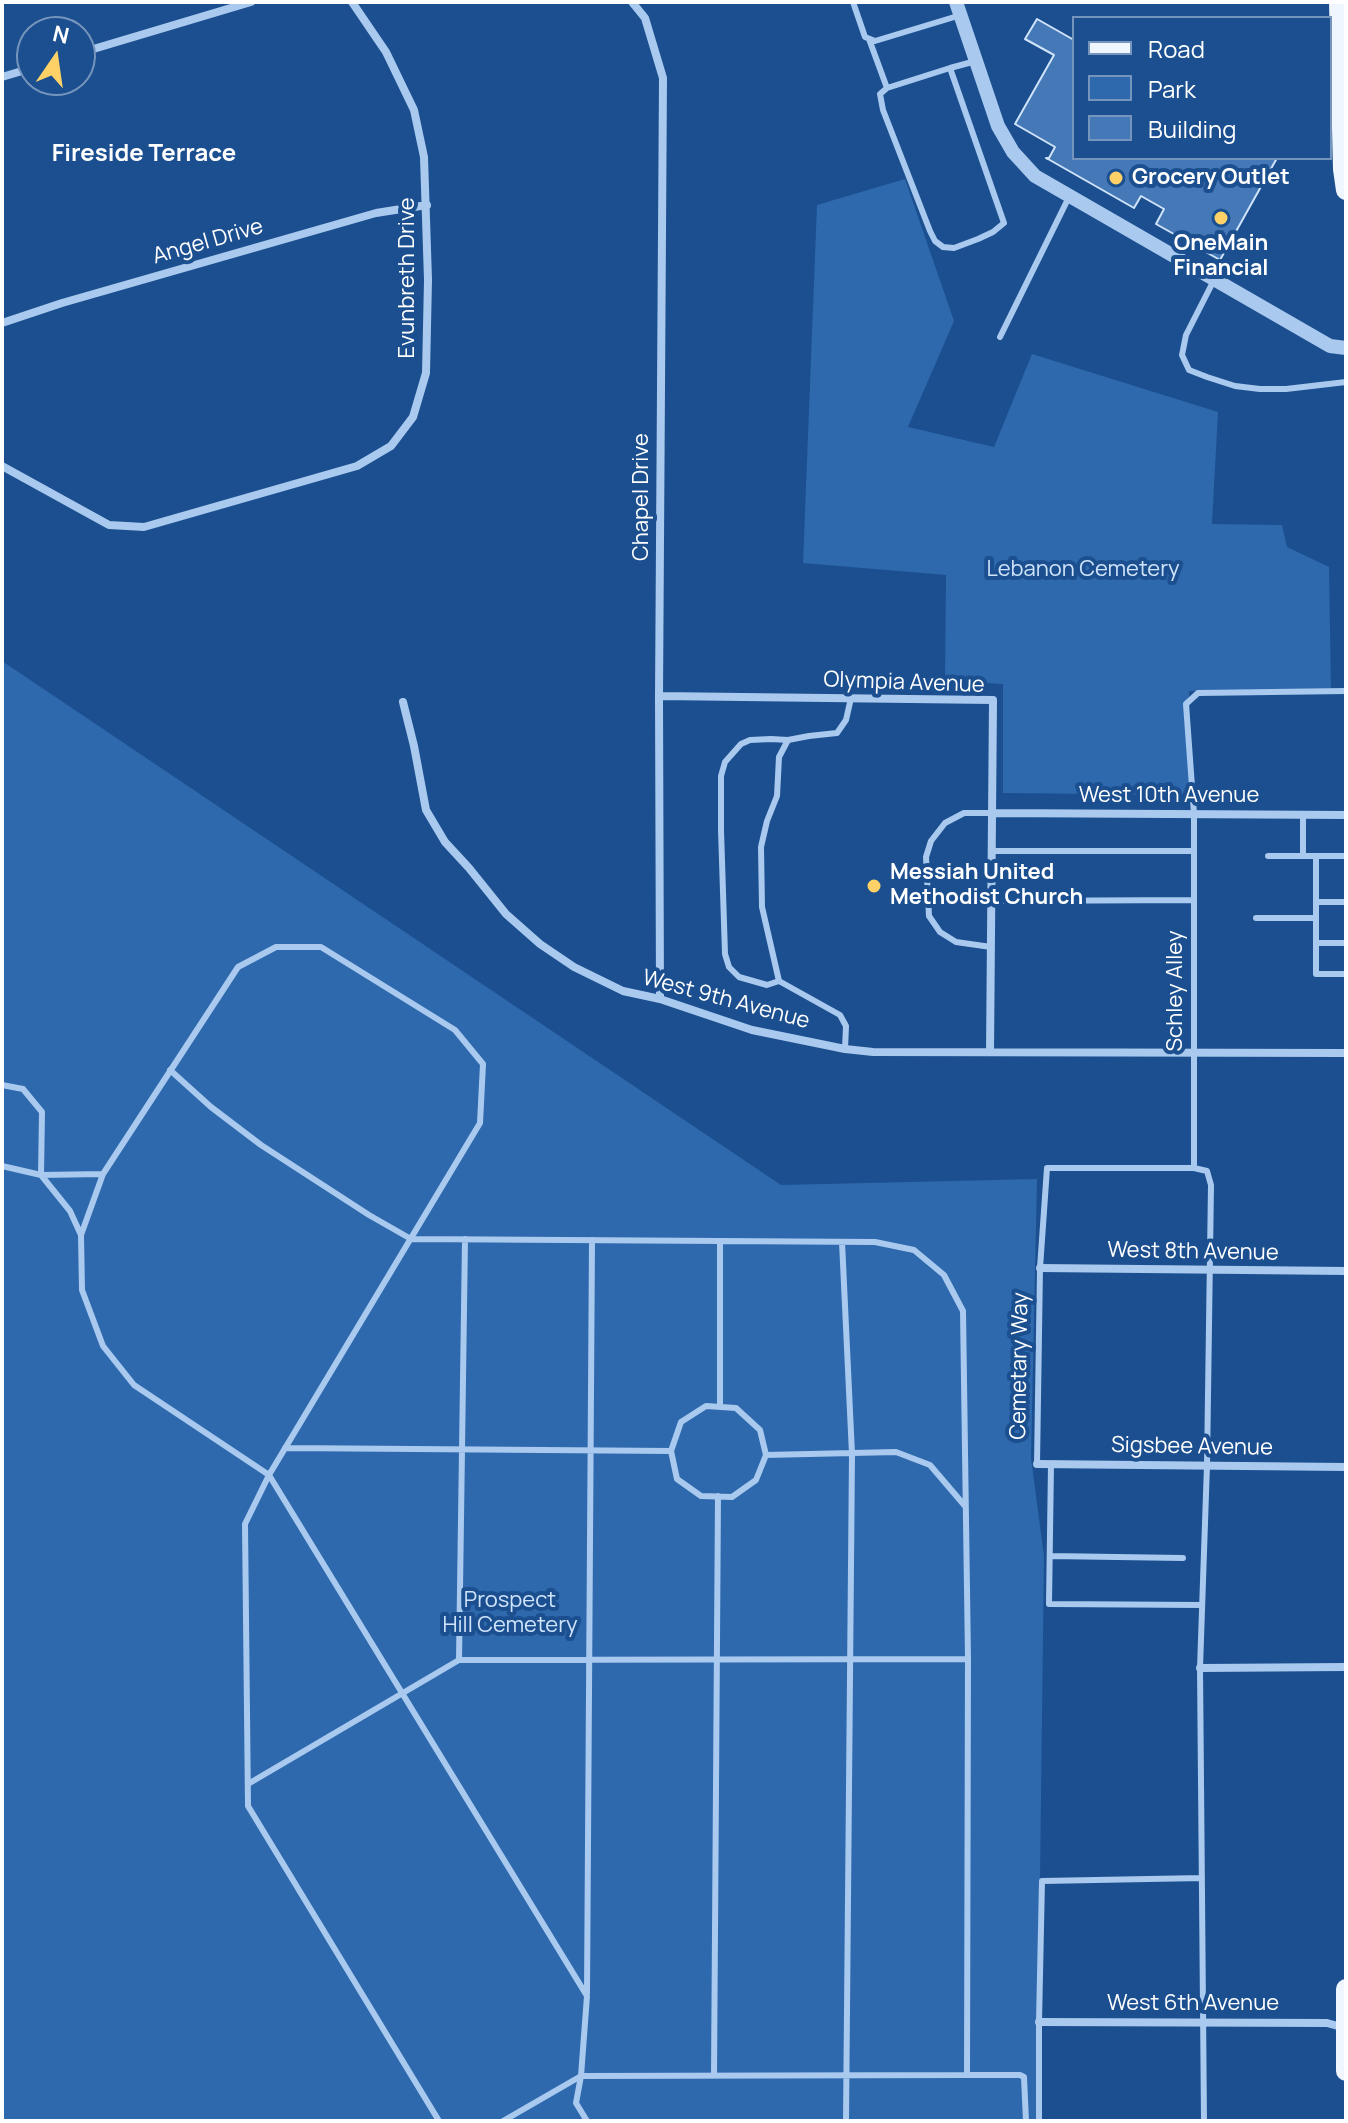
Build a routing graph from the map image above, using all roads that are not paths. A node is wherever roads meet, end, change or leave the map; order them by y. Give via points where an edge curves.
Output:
1 (251, 2) edge
2 (352, 2) edge
3 (632, 2) edge
4 (853, 2) edge
5 (1339, 2) edge
6 (958, 8) edge
7 (869, 39) junction
8 (96, 48) edge
9 (976, 61) junction
10 (950, 68) junction
11 (887, 88) junction
12 (1346, 190) edge
13 (1069, 197) junction
14 (427, 205) junction
15 (1214, 280) junction
16 (2, 323) edge
17 (1000, 337) dead end
18 (1346, 348) edge
19 (1346, 382) edge
20 (2, 466) edge
21 (1346, 691) edge
22 (659, 696) junction
23 (851, 698) junction
24 (403, 702) dead end
25 (788, 740) junction
26 (992, 813) junction
27 (1194, 814) junction
28 (1303, 815) junction
29 (1346, 815) edge
30 (991, 851) junction
31 (1194, 851) junction
32 (1268, 856) dead end
33 (1303, 856) junction
34 (1316, 856) junction
35 (1346, 856) edge
36 (1194, 900) junction
37 (991, 901) junction
38 (1316, 902) junction
39 (1346, 902) edge
40 (1256, 918) dead end
41 (1316, 918) junction
42 (1316, 943) junction
43 (1346, 943) edge
44 (991, 947) junction
45 (1346, 974) edge
46 (779, 981) junction
47 (660, 999) junction
48 (845, 1049) junction
49 (990, 1052) junction
50 (1195, 1053) junction
51 (1346, 1053) edge
52 (170, 1070) junction
53 (2, 1085) edge
54 (2, 1166) edge
55 (1194, 1168) junction
56 (103, 1174) junction
57 (41, 1175) junction
58 (81, 1235) junction
59 (411, 1239) junction
60 (465, 1239) junction
61 (592, 1240) junction
62 (720, 1241) junction
63 (842, 1242) junction
64 (1040, 1268) junction
65 (1209, 1270) junction
66 (1346, 1271) edge
67 (720, 1407) junction
68 (285, 1448) junction
69 (462, 1449) junction
70 (591, 1450) junction
71 (671, 1451) junction
72 (852, 1454) junction
73 (766, 1455) junction
74 (1037, 1464) joint
75 (1051, 1464) junction
76 (1207, 1465) junction
77 (1346, 1467) edge
78 (269, 1475) junction
79 (718, 1496) junction
80 (965, 1506) junction
81 (1050, 1556) junction
82 (1183, 1558) dead end
83 (1202, 1605) junction
84 (717, 1659) junction
85 (849, 1659) junction
86 (968, 1659) junction
87 (459, 1660) junction
88 (590, 1660) junction
89 (1346, 1667) edge
90 (1200, 1668) junction
91 (403, 1694) junction
92 (248, 1784) junction
93 (1202, 1878) junction
94 (1346, 1989) edge
95 (587, 1996) junction
96 (1039, 2022) junction
97 (1203, 2022) junction
98 (1346, 2029) edge
99 (1346, 2071) edge
100 (714, 2075) junction
101 (846, 2075) junction
102 (967, 2075) junction
103 (581, 2076) junction
104 (439, 2121) edge
105 (503, 2121) edge
106 (587, 2121) edge
107 (846, 2121) edge
108 (1026, 2121) edge
109 (1039, 2121) edge
110 (1204, 2121) edge

1 - 8 street
2 - 14 street, Evunbreth Drive via 386,52 414,110
3 - 22 street, Chapel Drive via 645,18 663,78
4 - 7 lane
5 - 12 main road
6 - 7 lane
6 - 9 street
7 - 11 lane
9 - 10 lane
9 - 13 street via 998,126 1013,152 1035,176
10 - 11 lane
10 - 11 lane via 1004,223 954,248 935,241 881,102 880,94
13 - 15 street
13 - 17 lane
14 - 16 street, Angel Drive via 376,213
14 - 20 street, Evunbreth Drive via 426,373 413,417 391,446 357,466 144,527 109,525
15 - 18 street via 1330,346
15 - 19 lane via 1186,335 1182,355 1189,370 1260,389
21 - 27 lane, Schley Alley via 1198,693 1186,704
22 - 23 street, Olympia Avenue
22 - 47 street, Chapel Drive
23 - 25 lane via 837,733
23 - 26 street, Olympia Avenue via 993,700
24 - 47 street, West 9th Avenue via 426,810 445,842 506,914 574,967 623,991
25 - 46 lane via 779,757 777,796 761,847 762,907
25 - 46 lane via 741,744 725,762 721,776 725,954 739,977 767,985
26 - 27 street, West 10th Avenue
26 - 30 street, Olympia Avenue
26 - 44 lane via 964,813 945,823 926,857 929,916 934,924 956,942
27 - 28 street, West 10th Avenue
27 - 31 lane, Schley Alley
28 - 29 street, West 10th Avenue
28 - 33 lane
30 - 31 lane
30 - 37 street, Olympia Avenue
31 - 36 lane, Schley Alley
32 - 33 lane
33 - 34 lane
34 - 35 lane
34 - 38 lane
36 - 37 lane
36 - 50 lane, Schley Alley
37 - 44 street, Olympia Avenue
38 - 39 lane
38 - 41 lane
40 - 41 lane
41 - 42 lane
42 - 43 lane
42 - 45 lane via 1316,974
44 - 49 street, Olympia Avenue
46 - 48 lane via 840,1015 846,1026
47 - 48 street, West 9th Avenue via 752,1030
48 - 49 street, West 9th Avenue
49 - 50 street, West 9th Avenue
50 - 51 street, West 9th Avenue
50 - 55 lane, Schley Alley
52 - 56 lane
52 - 59 lane via 261,1145
52 - 59 lane via 238,967 276,947 321,947 455,1030 483,1064 480,1123
53 - 57 lane via 23,1089 42,1112
54 - 57 lane
55 - 64 lane, Cemetary Way via 1047,1168
55 - 65 lane via 1207,1171 1211,1185
56 - 57 lane
56 - 58 lane
57 - 58 lane via 70,1211
58 - 78 lane via 82,1290 103,1346 134,1385
59 - 60 lane
59 - 68 lane
60 - 61 lane
60 - 69 lane
61 - 62 lane
61 - 70 lane
62 - 63 lane
62 - 67 lane
63 - 72 lane
63 - 80 lane via 914,1250 944,1275 963,1311
64 - 65 street, West 8th Avenue
64 - 74 lane, Cemetary Way
65 - 66 street, West 8th Avenue
65 - 76 lane
67 - 71 lane via 706,1406 681,1422
67 - 73 lane via 736,1408 760,1430
68 - 69 lane
68 - 78 lane
69 - 70 lane
69 - 87 lane
70 - 71 lane
70 - 88 lane
71 - 79 lane via 677,1479 701,1496
72 - 73 lane
72 - 80 lane via 896,1452 930,1465
72 - 85 lane
73 - 79 lane via 756,1480 732,1497
74 - 75 street, Sigsbee Avenue
75 - 76 street, Sigsbee Avenue
75 - 81 lane
76 - 77 street, Sigsbee Avenue
76 - 83 lane
78 - 91 lane
78 - 92 lane via 245,1524
79 - 84 lane
80 - 86 lane
81 - 82 lane
81 - 83 lane via 1049,1604
83 - 90 lane
84 - 85 lane
84 - 88 lane
84 - 100 lane
85 - 86 lane
85 - 101 lane
86 - 102 lane
87 - 88 lane
87 - 91 lane
88 - 95 lane
89 - 90 street
90 - 93 lane
91 - 92 lane
91 - 95 lane
92 - 104 lane via 248,1806
93 - 96 lane via 1042,1881
93 - 97 lane
94 - 98 main road
95 - 103 lane
96 - 97 street, West 6th Avenue
96 - 109 lane
97 - 98 street, West 6th Avenue via 1327,2023
97 - 110 lane
98 - 99 main road
100 - 101 lane
100 - 103 lane
101 - 102 lane
101 - 107 lane
102 - 108 lane via 1024,2077
103 - 105 lane
103 - 106 lane via 576,2103

